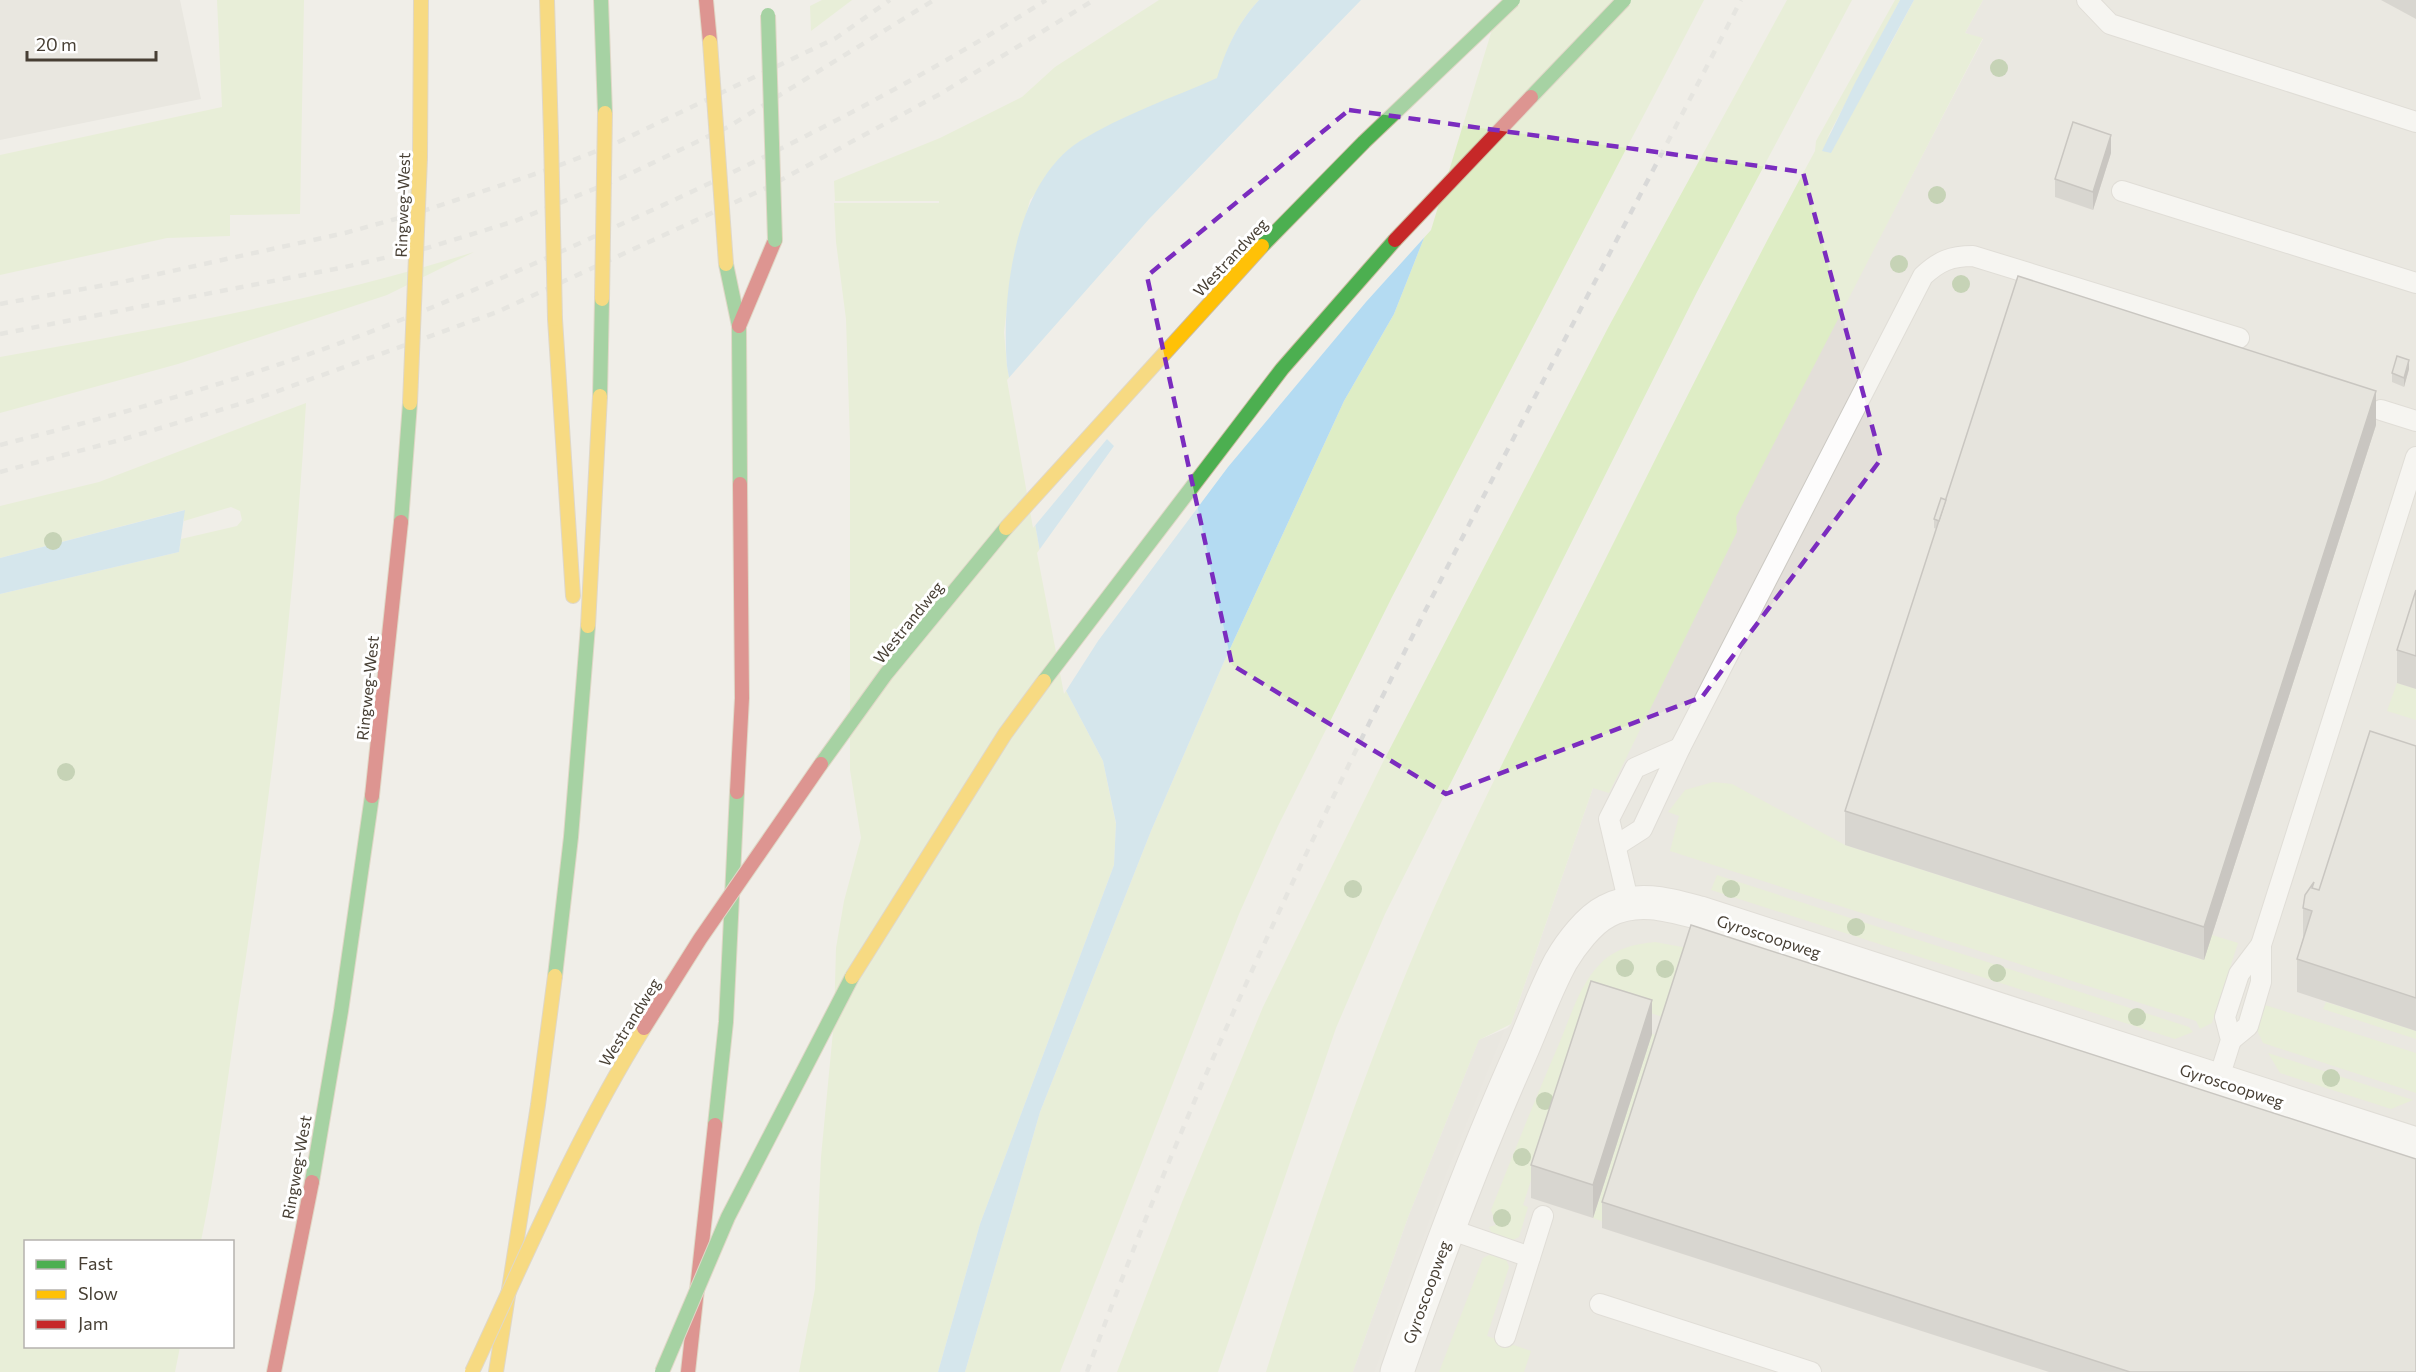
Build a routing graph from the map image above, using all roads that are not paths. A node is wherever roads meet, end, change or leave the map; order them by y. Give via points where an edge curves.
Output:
1 (421, 0) edge
2 (547, 0) edge
3 (601, 0) edge
4 (706, 0) edge
5 (767, 0) edge
6 (1513, 0) edge
7 (1624, 0) edge
8 (2087, 0) edge
9 (406, 23) dead end
10 (2416, 122) edge
11 (421, 154) junction
12 (2122, 191) dead end
13 (2416, 284) edge
14 (739, 326) junction
15 (2239, 338) dead end
16 (2381, 410) dead end
17 (2416, 421) edge
18 (2416, 457) edge
19 (582, 723) junction
20 (1680, 748) junction
21 (1617, 845) junction
22 (1629, 904) junction
23 (2218, 1081) junction
24 (2416, 1144) edge
25 (1543, 1216) dead end
26 (1449, 1229) junction
27 (1530, 1257) junction
28 (1600, 1304) dead end
29 (1505, 1337) dead end
30 (273, 1372) edge
31 (472, 1372) edge
32 (496, 1372) edge
33 (662, 1372) edge
34 (688, 1372) edge
35 (1397, 1372) edge
36 (1811, 1372) edge

1 - 11 highway, Ringweg-West
2 - 19 highway, bridge via 555,319
3 - 19 highway, bridge via 605,113 600,442
4 - 14 highway, bridge via 726,264
5 - 14 highway, bridge via 775,240
6 - 31 highway, Westrandweg, bridge via 1262,246 1022,509 886,674 719,910 612,1080
7 - 33 highway, bridge via 1412,222 1282,369 1005,734 853,975 728,1217
8 - 10 lane via 2110,24
9 - 11 highway
11 - 30 highway, Ringweg-West, bridge via 402,516 373,779 331,1069
12 - 13 lane
14 - 34 highway via 742,698 726,1022
15 - 20 lane via 1972,256 1946,259 1934,266 1923,276
16 - 17 lane
18 - 23 lane via 2261,945 2261,982 2248,1026 2231,1040
19 - 32 highway via 550,1017
20 - 21 lane via 1642,830
20 - 21 lane via 1635,768 1609,819
21 - 22 lane
22 - 23 street, Gyroscoopweg via 1650,902 1700,913
22 - 26 street, Gyroscoopweg via 1606,911 1574,941 1561,962
23 - 24 street, Gyroscoopweg
25 - 27 lane
26 - 27 lane
26 - 35 street, Gyroscoopweg
27 - 29 lane
28 - 36 lane

